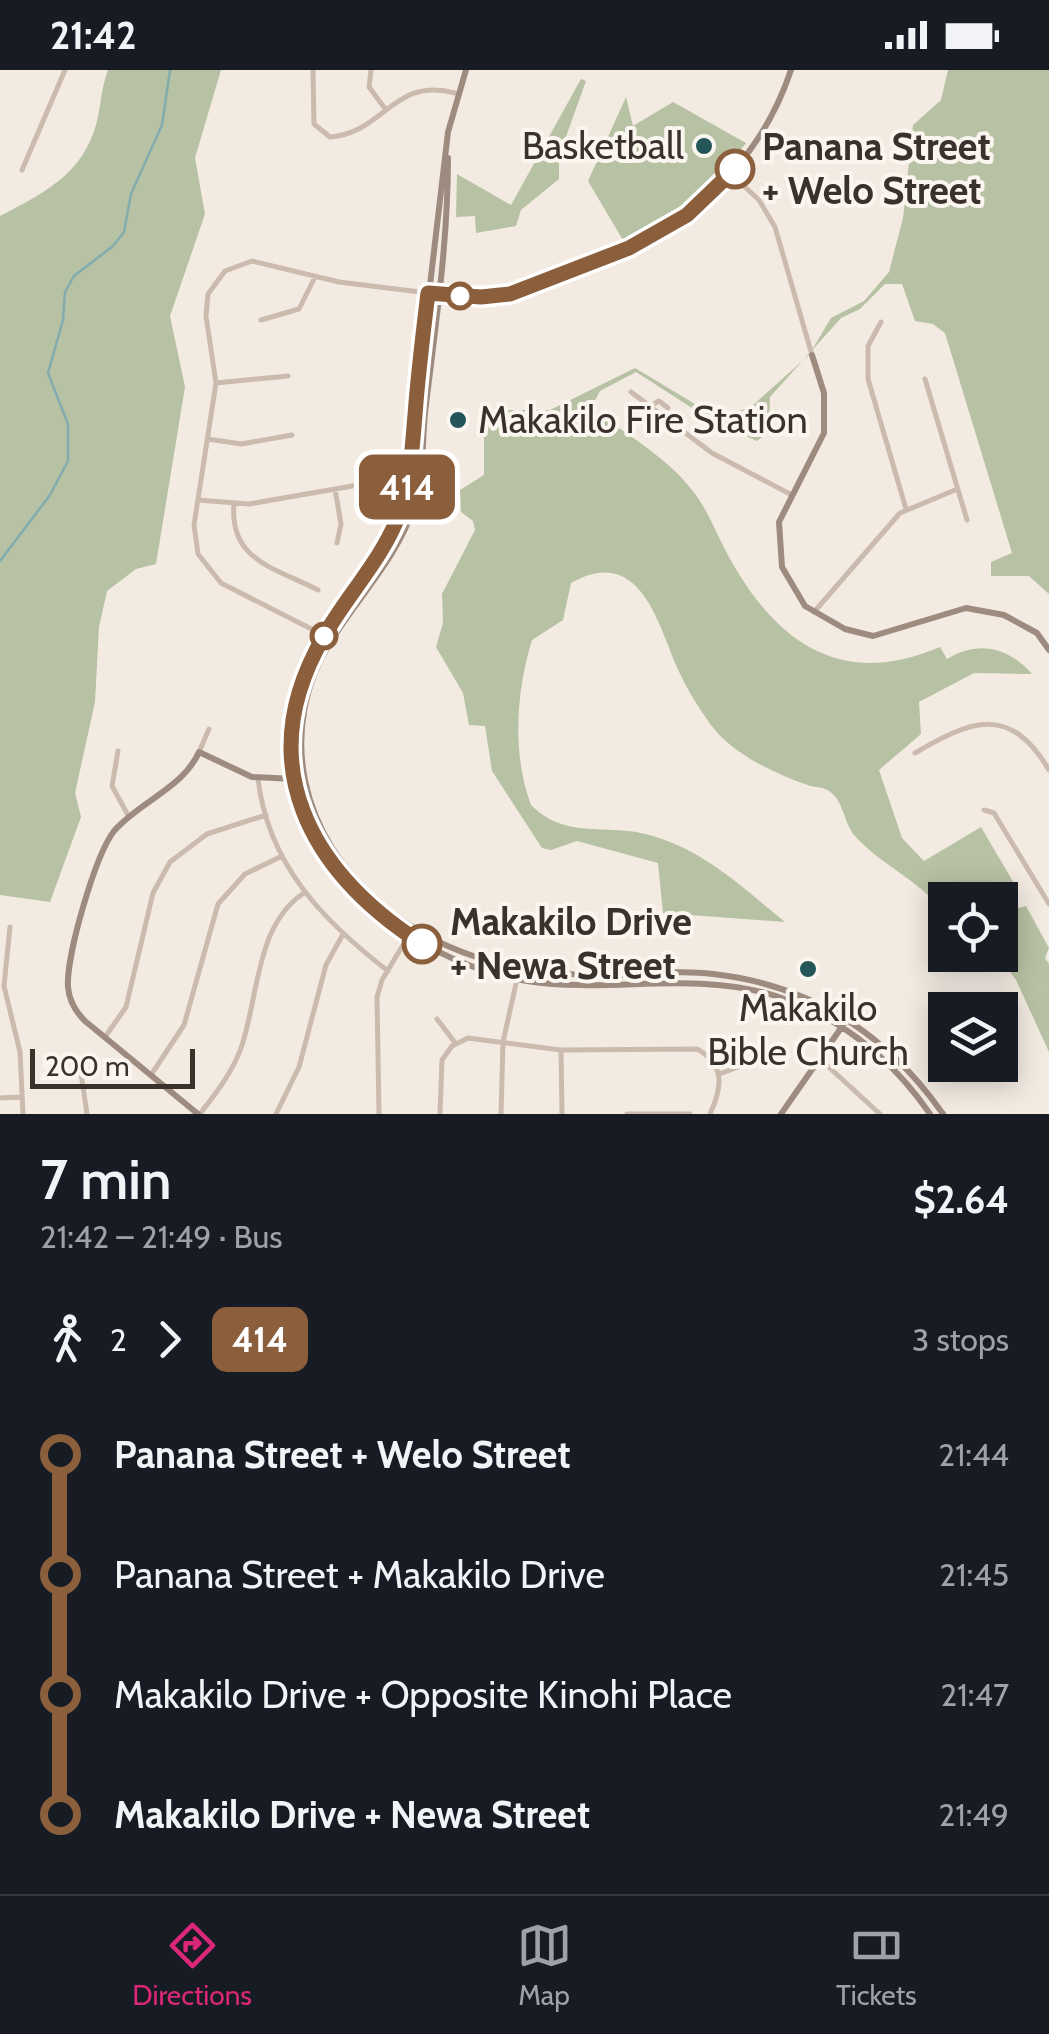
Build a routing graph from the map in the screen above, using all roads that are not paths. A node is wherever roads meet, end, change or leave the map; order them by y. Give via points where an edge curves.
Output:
1 (65, 70) edge
2 (313, 70) edge
3 (370, 70) edge
4 (466, 70) edge
5 (790, 70) edge
6 (456, 94) junction
7 (386, 110) junction
8 (448, 132) junction
9 (22, 170) dead end
10 (731, 174) junction
11 (315, 276) junction
12 (428, 293) junction
13 (440, 294) junction
14 (261, 320) dead end
15 (881, 322) dead end
16 (812, 355) joint
17 (288, 376) dead end
18 (924, 379) dead end
19 (216, 383) junction
20 (630, 392) dead end
21 (650, 406) junction
22 (668, 408) dead end
23 (414, 415) junction
24 (425, 416) junction
25 (292, 436) dead end
26 (208, 439) junction
27 (358, 485) dead end
28 (335, 489) junction
29 (955, 490) junction
30 (790, 494) junction
31 (198, 500) junction
32 (234, 504) junction
33 (906, 508) junction
34 (967, 520) dead end
35 (337, 543) dead end
36 (318, 590) dead end
37 (814, 612) junction
38 (328, 637) junction
39 (1049, 650) edge
40 (210, 730) dead end
41 (118, 751) dead end
42 (199, 752) junction
43 (915, 753) dead end
44 (1049, 770) edge
45 (258, 778) junction
46 (298, 778) junction
47 (984, 810) dead end
48 (266, 815) junction
49 (130, 817) junction
50 (282, 856) junction
51 (304, 892) junction
52 (1049, 904) edge
53 (10, 927) dead end
54 (411, 933) junction
55 (343, 935) junction
56 (388, 971) junction
57 (518, 974) junction
58 (848, 1018) junction
59 (438, 1019) dead end
60 (12, 1021) junction
61 (0, 1024) edge
62 (842, 1028) junction
63 (105, 1037) junction
64 (503, 1042) junction
65 (456, 1044) junction
66 (561, 1050) junction
67 (821, 1060) junction
68 (747, 1064) dead end
69 (80, 1073) dead end
70 (719, 1074) junction
71 (151, 1076) junction
72 (22, 1097) junction
73 (0, 1098) edge
74 (784, 1113) edge
75 (23, 1114) edge
76 (87, 1114) edge
77 (199, 1114) edge
78 (276, 1114) edge
79 (379, 1114) edge
80 (440, 1114) edge
81 (500, 1114) edge
82 (562, 1114) edge
83 (627, 1114) edge
84 (690, 1114) edge
85 (710, 1114) edge
86 (880, 1114) edge
87 (930, 1114) edge
88 (943, 1114) edge

1 - 9 street
2 - 7 street via 314,122 324,136 350,134
3 - 7 street via 369,86
4 - 6 main road
5 - 10 main road via 769,120
6 - 7 street via 420,90
6 - 8 main road
8 - 12 main road
8 - 13 main road
10 - 13 main road via 687,215 629,248 510,294
10 - 16 street via 771,217
11 - 12 street
11 - 14 street via 299,309
11 - 19 street via 252,261 217,279 206,310
12 - 13 main road
12 - 23 main road
13 - 24 main road
15 - 33 street via 868,346 868,380
16 - 30 main road via 824,392 824,432
17 - 19 street
18 - 29 street
19 - 26 street
20 - 21 street
21 - 22 street
21 - 30 street via 712,452
23 - 24 main road
23 - 38 main road via 398,517
24 - 38 main road via 409,521
25 - 26 street via 241,444
26 - 31 street
27 - 28 street
28 - 32 street
28 - 35 street
29 - 33 street
29 - 34 street
30 - 37 main road via 779,522 780,558 791,588
31 - 32 street
31 - 38 street via 193,532 210,573
32 - 36 street via 233,530 244,550
33 - 37 street
37 - 39 main road via 872,636 966,608 1004,614 1038,634
38 - 46 main road via 295,704 290,751
40 - 42 street
41 - 49 street via 112,790
42 - 45 main road
42 - 49 main road via 185,774
43 - 44 street via 968,725 997,723 1021,734
45 - 46 main road
45 - 48 street
46 - 54 main road via 319,849 366,903
47 - 52 street via 994,813
48 - 50 street
48 - 63 street via 207,834 170,862 154,893 126,1006
49 - 63 main road via 97,861 68,978 75,1009
50 - 51 street
50 - 71 street via 245,874 218,904 184,1025
51 - 55 street
51 - 77 street via 273,928 236,1061
53 - 60 street via 4,986
54 - 56 street
54 - 57 main road
55 - 56 street
55 - 78 street via 329,955 298,1067
56 - 79 street via 376,1006
57 - 58 main road via 725,976 780,986
57 - 62 main road via 558,984 743,988 809,1009
57 - 64 street
58 - 62 main road
58 - 88 main road via 914,1074
59 - 65 street
60 - 61 street
60 - 72 street
62 - 67 main road
62 - 87 main road via 893,1068
63 - 71 main road
64 - 65 street via 476,1037
64 - 66 street
64 - 81 street
65 - 80 street via 440,1069
66 - 70 street via 688,1047 708,1056
66 - 82 street
67 - 74 main road
67 - 86 street
68 - 70 street
69 - 76 street
70 - 85 street
71 - 77 main road
72 - 73 street
72 - 75 street
83 - 84 street

